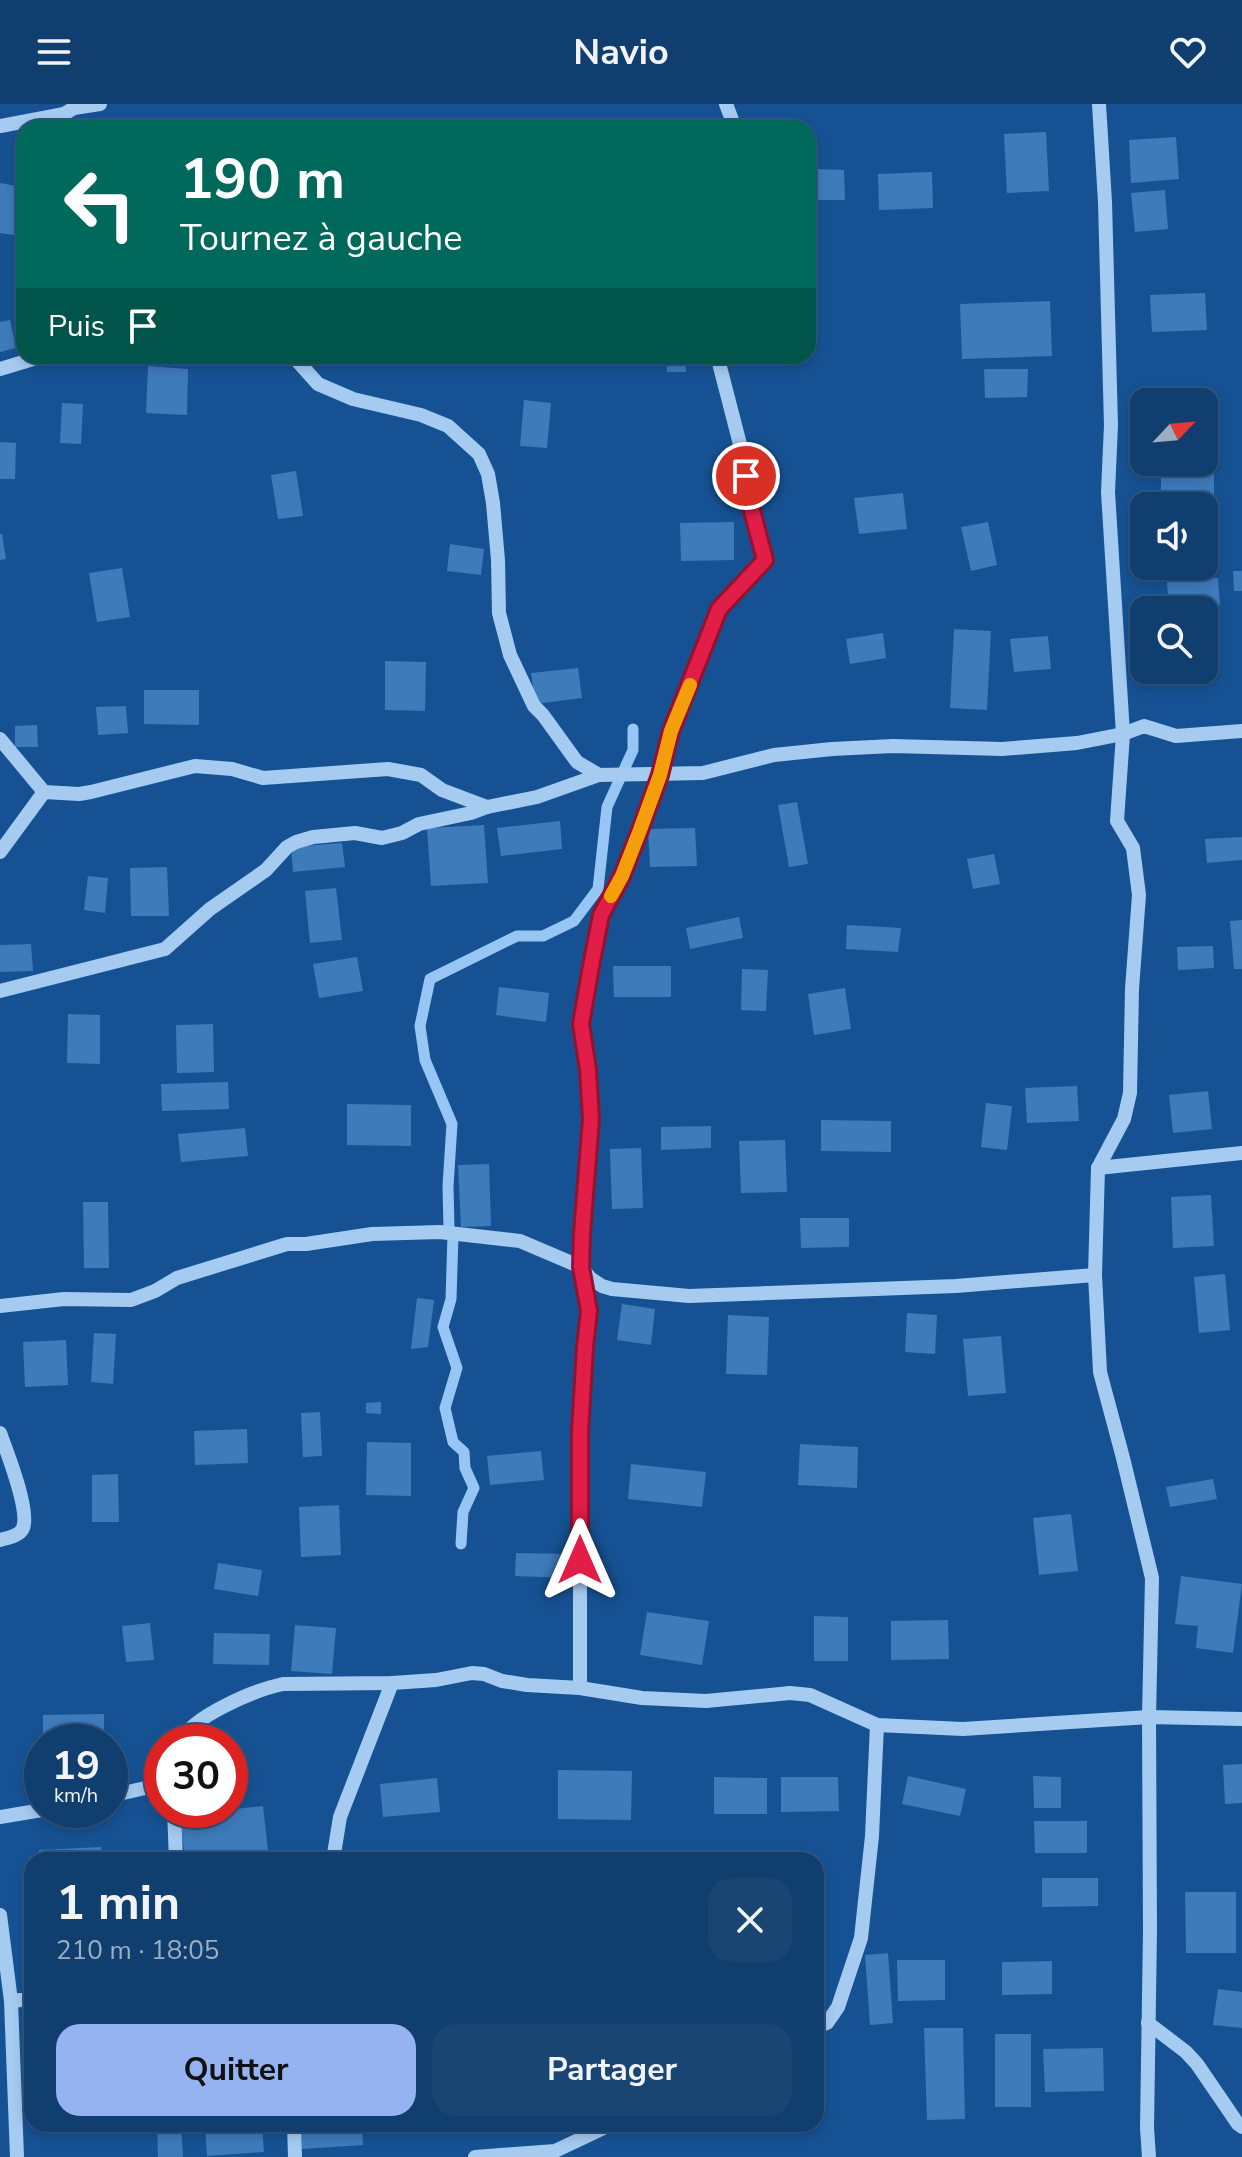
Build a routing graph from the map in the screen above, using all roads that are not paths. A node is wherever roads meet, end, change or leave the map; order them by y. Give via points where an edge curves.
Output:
1 (100, 104) edge
2 (1099, 104) edge
3 (32, 120) edge
4 (300, 364) edge
5 (719, 364) edge
6 (1242, 731) edge
7 (1123, 734) junction
8 (0, 739) edge
9 (599, 775) junction
10 (660, 775) junction
11 (44, 792) junction
12 (487, 807) junction
13 (0, 852) edge
14 (0, 991) edge
15 (1242, 1153) edge
16 (1098, 1168) junction
17 (581, 1267) junction
18 (1095, 1275) junction
19 (0, 1306) edge
20 (0, 1433) edge
21 (0, 1540) edge
22 (392, 1683) junction
23 (580, 1688) junction
24 (1149, 1717) junction
25 (1242, 1719) edge
26 (197, 1724) edge
27 (877, 1725) junction
28 (24, 1813) edge
29 (0, 1817) edge
30 (175, 1828) edge
31 (176, 1852) edge
32 (334, 1852) edge
33 (0, 1915) edge
34 (24, 2000) edge
35 (11, 2001) junction
36 (1148, 2023) junction
37 (824, 2024) edge
38 (1242, 2127) edge
39 (294, 2132) edge
40 (595, 2132) edge
41 (17, 2157) edge
42 (295, 2157) edge
43 (475, 2157) edge
44 (1149, 2157) edge

1 - 3 street
2 - 7 street via 1111,425 1108,492
4 - 9 street via 318,384 353,399 448,426 479,454 493,503 499,613 510,655 534,706 577,762
5 - 10 street via 765,560 719,609 671,731
6 - 7 street via 1176,736 1144,726
7 - 10 street via 1002,749 832,749 774,755 703,773
7 - 16 street via 1117,821 1133,848 1139,895 1130,1093 1124,1119
8 - 11 street
9 - 10 street
9 - 12 street via 537,797
10 - 17 street via 622,876 601,915 581,1024 591,1119
11 - 12 street via 91,792 195,766 263,778 388,769 421,775 442,790
11 - 13 street
12 - 14 street via 382,838 355,833 296,842 165,949
15 - 16 street
16 - 18 street
17 - 18 street via 612,1289 689,1296
17 - 19 street via 520,1241 440,1232 372,1234 287,1244 177,1278 131,1300 64,1299
17 - 23 street via 589,1311 580,1432
18 - 24 street via 1100,1372 1152,1578
20 - 21 street via 20,1491 23,1528
22 - 23 street via 472,1673 527,1685
22 - 26 street via 283,1684
22 - 32 street via 340,1817
23 - 27 street via 706,1701 810,1695
24 - 25 street
24 - 27 street via 963,1729
24 - 36 street
27 - 37 street via 861,1938 838,2007
28 - 29 street
30 - 31 street
33 - 35 street
34 - 35 street
35 - 41 street
36 - 38 street via 1197,2064
36 - 44 street
39 - 42 street
40 - 43 street via 555,2151

